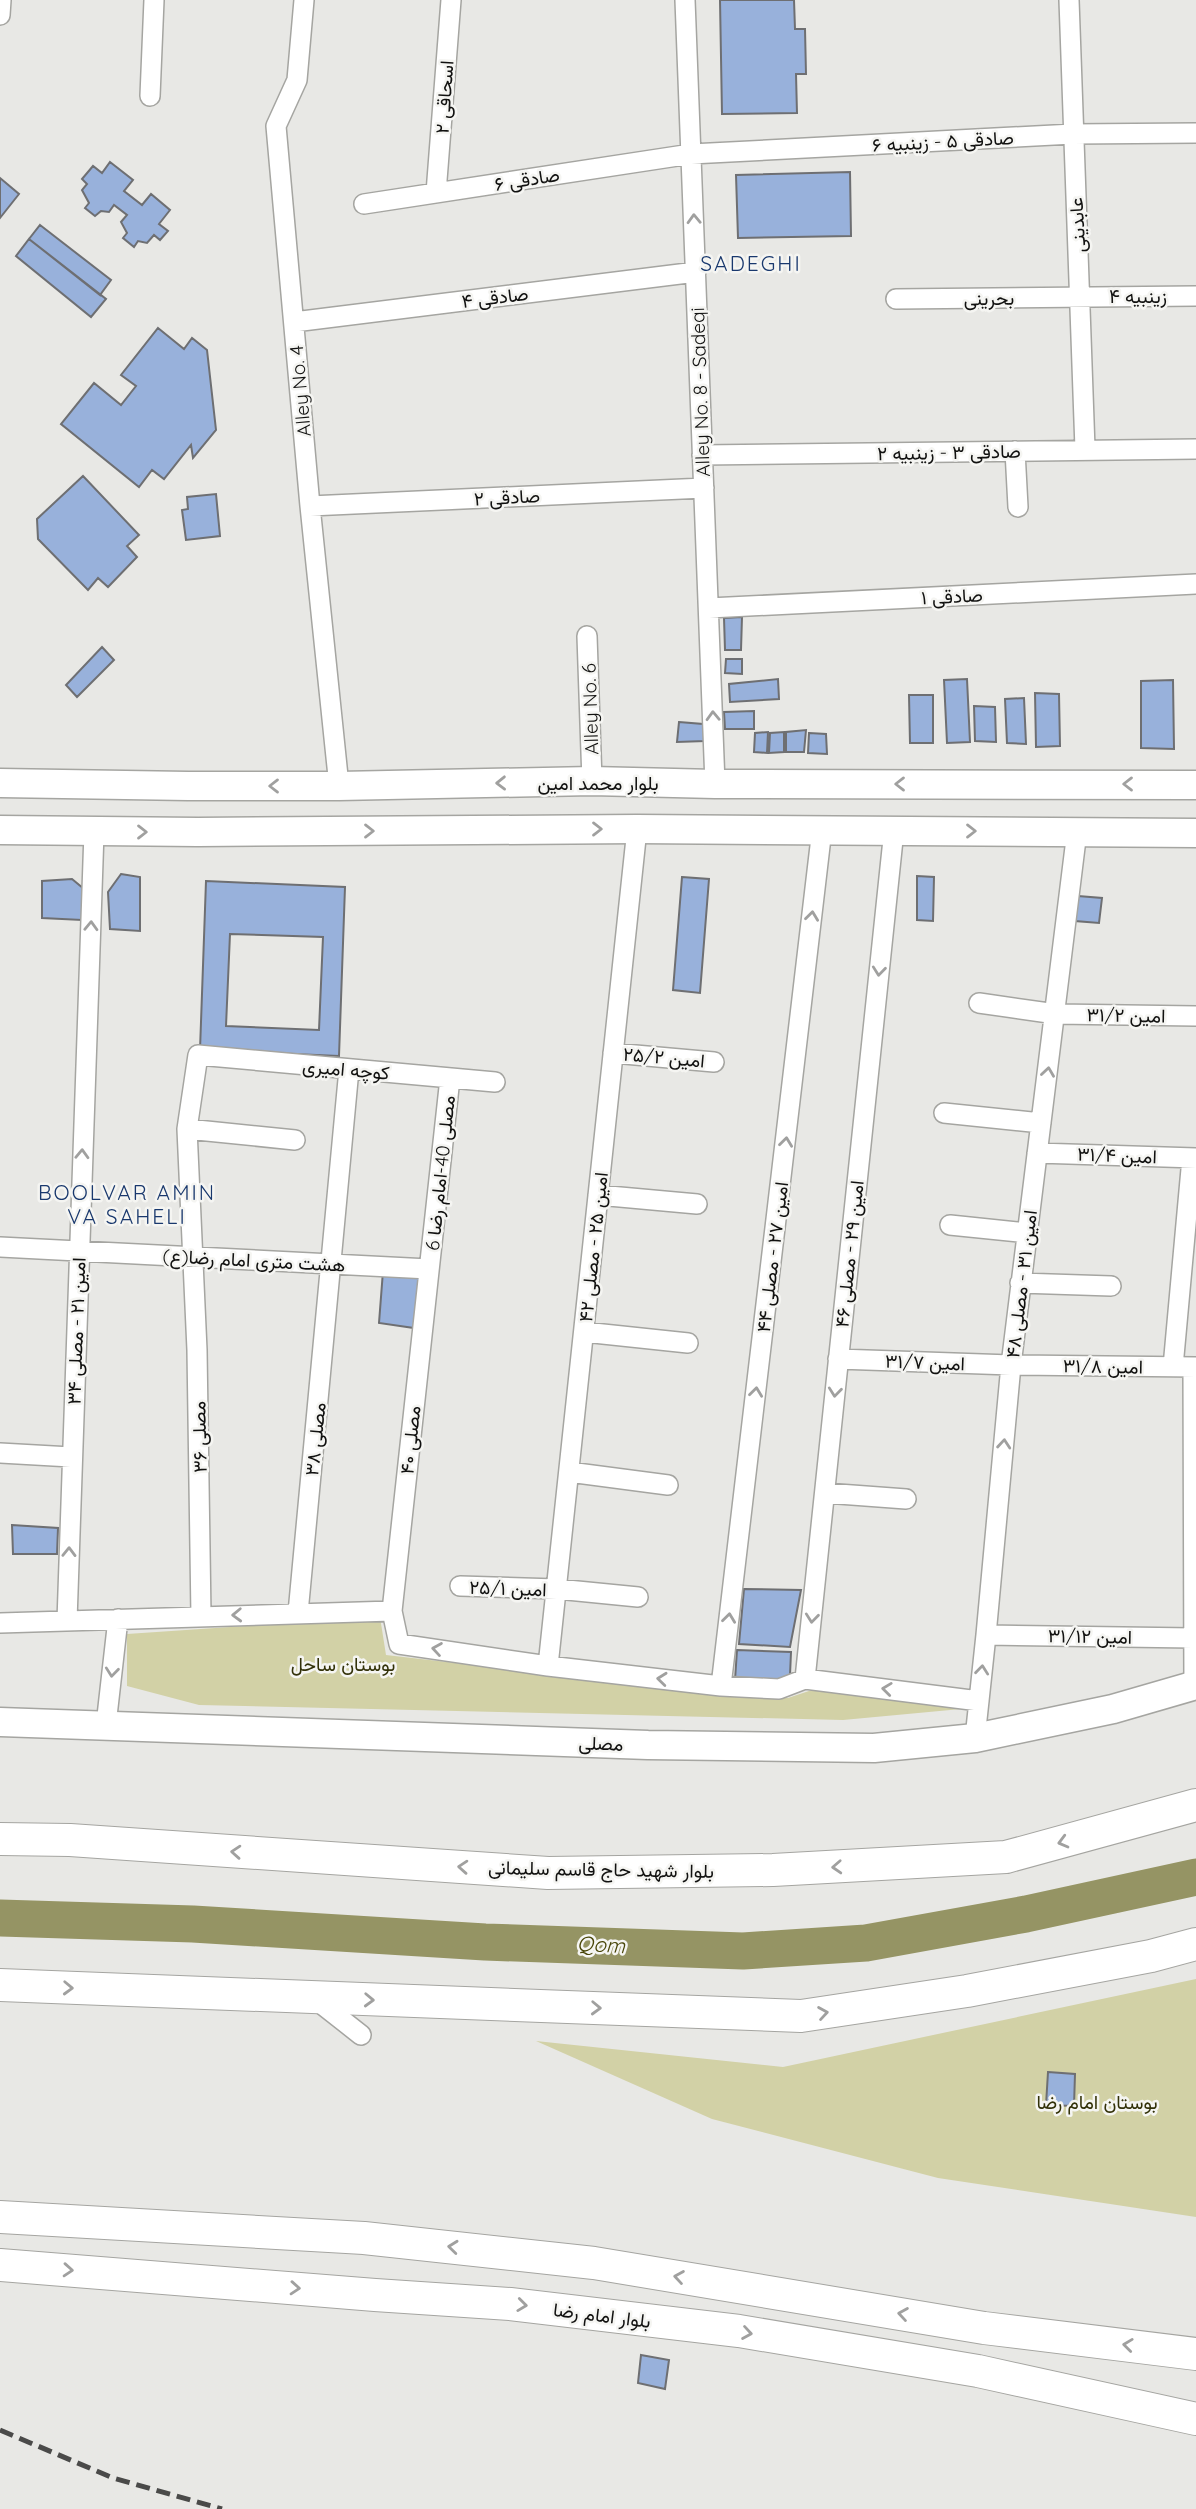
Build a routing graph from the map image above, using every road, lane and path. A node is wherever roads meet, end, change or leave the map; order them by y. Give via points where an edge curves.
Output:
1 (1, 0) edge
2 (154, 0) edge
3 (304, 0) edge
4 (452, 0) edge
5 (685, 0) edge
6 (1069, 0) edge
7 (0, 15) edge
8 (150, 96) dead end
9 (1196, 133) edge
10 (1073, 134) junction
11 (691, 154) junction
12 (436, 193) junction
13 (364, 205) dead end
14 (696, 272) junction
15 (1081, 296) junction
16 (1196, 296) edge
17 (896, 299) dead end
18 (294, 322) junction
19 (1085, 449) junction
20 (1196, 450) edge
21 (1016, 451) junction
22 (702, 456) junction
23 (704, 488) junction
24 (310, 506) junction
25 (1018, 507) dead end
26 (1196, 584) edge
27 (709, 608) junction
28 (587, 636) dead end
29 (592, 781) junction
30 (0, 783) edge
31 (715, 784) junction
32 (1196, 785) edge
33 (339, 786) junction
34 (637, 829) junction
35 (822, 829) junction
36 (0, 830) edge
37 (717, 830) junction
38 (894, 830) junction
39 (1077, 831) junction
40 (94, 832) junction
41 (1196, 833) edge
42 (979, 1003) dead end
43 (1056, 1014) junction
44 (1196, 1016) edge
45 (613, 1053) junction
46 (198, 1055) joint
47 (714, 1062) dead end
48 (349, 1069) junction
49 (450, 1078) junction
50 (495, 1082) dead end
51 (944, 1113) dead end
52 (1041, 1123) junction
53 (187, 1129) junction
54 (296, 1140) dead end
55 (1037, 1153) junction
56 (1194, 1158) edge
57 (598, 1195) junction
58 (697, 1204) dead end
59 (950, 1225) dead end
60 (1027, 1233) junction
61 (0, 1247) edge
62 (79, 1251) junction
63 (194, 1257) junction
64 (332, 1264) junction
65 (429, 1269) junction
66 (1020, 1283) junction
67 (1111, 1286) dead end
68 (584, 1332) junction
69 (688, 1343) dead end
70 (838, 1359) junction
71 (1011, 1366) junction
72 (1173, 1367) junction
73 (1194, 1367) edge
74 (0, 1453) edge
75 (71, 1457) junction
76 (569, 1472) junction
77 (668, 1485) dead end
78 (825, 1493) junction
79 (906, 1499) dead end
80 (460, 1586) dead end
81 (556, 1589) junction
82 (638, 1597) dead end
83 (392, 1611) junction
84 (298, 1614) junction
85 (201, 1616) junction
86 (117, 1619) junction
87 (67, 1621) junction
88 (0, 1623) edge
89 (986, 1635) junction
90 (1193, 1637) junction
91 (548, 1666) junction
92 (806, 1679) junction
93 (1195, 1685) edge
94 (721, 1686) junction
95 (979, 1701) junction
96 (0, 1722) edge
97 (106, 1726) junction
98 (975, 1738) junction
99 (1196, 1805) edge
100 (1128, 1824) junction
101 (1196, 1826) edge
102 (0, 1839) edge
103 (1196, 1944) edge
104 (0, 1985) edge
105 (313, 1998) junction
106 (361, 2035) dead end
107 (0, 2217) edge
108 (0, 2264) edge
109 (1196, 2354) edge
110 (1196, 2419) edge

1 - 7 street
2 - 8 street
3 - 18 street, Alley No. 4 via 297,80 276,126
4 - 12 street, اسحاقی ۲
5 - 11 street, Alley No. 8 - Sadeqi
6 - 10 street, عابدینی
9 - 10 street, صادقی ۵ - زینبیه ۶
10 - 11 street, صادقی ۵ - زینبیه ۶
10 - 15 street, عابدینی
11 - 12 street, صادقی ۶
14 -> 11 street, Alley No. 8 - Sadeqi
12 - 13 street, صادقی ۶
14 - 18 street, صادقی ۴
14 - 22 street, Alley No. 8 - Sadeqi
15 - 16 street, زینبیه ۴
15 - 17 street, بحرینی
15 - 19 street, عابدینی
18 - 24 street, Alley No. 4
19 - 20 street, صادقی ۳ - زینبیه ۲
19 - 21 street, صادقی ۳ - زینبیه ۲
21 - 22 street, صادقی ۳ - زینبیه ۲
21 - 25 street
22 - 23 street, Alley No. 8 - Sadeqi
23 - 24 street, صادقی ۲
23 - 27 street, Alley No. 8 - Sadeqi
24 - 33 street, Alley No. 4
26 - 27 street, صادقی ۱
31 -> 27 street, Alley No. 8 - Sadeqi
28 - 29 street, Alley No. 6
29 - 31 main road, بلوار محمد امین
29 -> 33 main road, بلوار محمد امین
33 -> 30 main road, بلوار محمد امین
32 -> 31 main road, بلوار محمد امین
31 - 37 main road
34 - 37 main road
40 -> 34 main road
34 - 45 street, امین ۲۵ - مصلی ۴۲
35 - 37 main road
35 - 38 main road
94 -> 35 street, امین ۲۷ - مصلی ۴۴
36 - 40 main road
38 -> 39 main road
38 -> 70 street, امین ۲۹ - مصلی ۴۶
39 - 41 main road
39 - 43 street, امین ۳۱ - مصلی ۴۸
62 -> 40 street, امین ۲۱ - مصلی ۳۴
42 - 43 street, امین ۳۱/۲
43 - 44 street, امین ۳۱/۲
52 -> 43 street, امین ۳۱ - مصلی ۴۸
45 - 47 street, امین ۲۵/۲
45 - 57 street, امین ۲۵ - مصلی ۴۲
46 - 48 street, کوچه امیری
46 - 53 street, مصلی ۳۶
48 - 49 street, کوچه امیری
48 - 64 street, مصلی ۳۸
49 - 50 street, کوچه امیری
49 - 65 street, مصلی 40-امام رضا 6
51 - 52 street
52 - 55 street, امین ۳۱ - مصلی ۴۸
53 - 54 street
53 - 63 street, مصلی ۳۶
55 - 56 street, امین ۳۱/۴
55 - 60 street, امین ۳۱ - مصلی ۴۸
56 - 72 street
57 - 58 street
57 - 68 street, امین ۲۵ - مصلی ۴۲
59 - 60 street
60 - 66 street, امین ۳۱ - مصلی ۴۸
61 - 62 street, هشت متری امام رضا(ع)
62 - 63 street, هشت متری امام رضا(ع)
62 - 75 street, امین ۲۱ - مصلی ۳۴
63 - 64 street, هشت متری امام رضا(ع)
63 - 85 street, مصلی ۳۶
64 - 65 street, هشت متری امام رضا(ع)
64 - 84 street, مصلی ۳۸
65 - 83 street, مصلی ۴۰
66 - 67 street
66 - 71 street, امین ۳۱ - مصلی ۴۸
68 - 69 street
68 - 76 street, امین ۲۵ - مصلی ۴۲
70 - 71 street, امین ۳۱/۷
70 -> 78 street, امین ۲۹ - مصلی ۴۶
71 - 72 street, امین ۳۱/۸
89 -> 71 street, امین ۳۱ - مصلی ۴۸
72 - 73 street, امین ۳۱/۸
73 - 90 street
74 - 75 street
87 -> 75 street, امین ۲۱ - مصلی ۳۴
76 - 77 street
76 - 81 street, امین ۲۵ - مصلی ۴۲
78 - 79 street
78 -> 92 street, امین ۲۹ - مصلی ۴۶
80 - 81 street, امین ۲۵/۱
81 - 82 street, امین ۲۵/۱
81 - 91 street, امین ۲۵ - مصلی ۴۲
83 - 84 street
91 -> 83 street via 399,1644
84 -> 85 street
85 - 86 street
86 - 87 street
86 -> 97 street
87 - 88 street
89 - 90 street, امین ۳۱/۱۲
95 -> 89 street, امین ۳۱ - مصلی ۴۸
90 - 93 street
94 -> 91 street
92 - 94 street via 779,1689
95 -> 92 street
93 - 98 main road, مصلی via 1113,1709
95 - 98 street, امین ۳۱ - مصلی ۴۸
96 - 97 main road, مصلی
97 - 98 main road, مصلی via 861,1748
99 - 100 main road, بلوار شهید حاج قاسم سلیمانی
100 - 101 main road
100 -> 102 main road, بلوار شهید حاج قاسم سلیمانی via 1006,1857 773,1870 548,1873
105 -> 103 main road via 801,2016 967,1991
104 -> 105 main road
105 - 106 street
109 -> 107 main road via 984,2328 594,2263 365,2238
108 -> 110 main road, بلوار امام رضا via 510,2304 739,2331 978,2371

